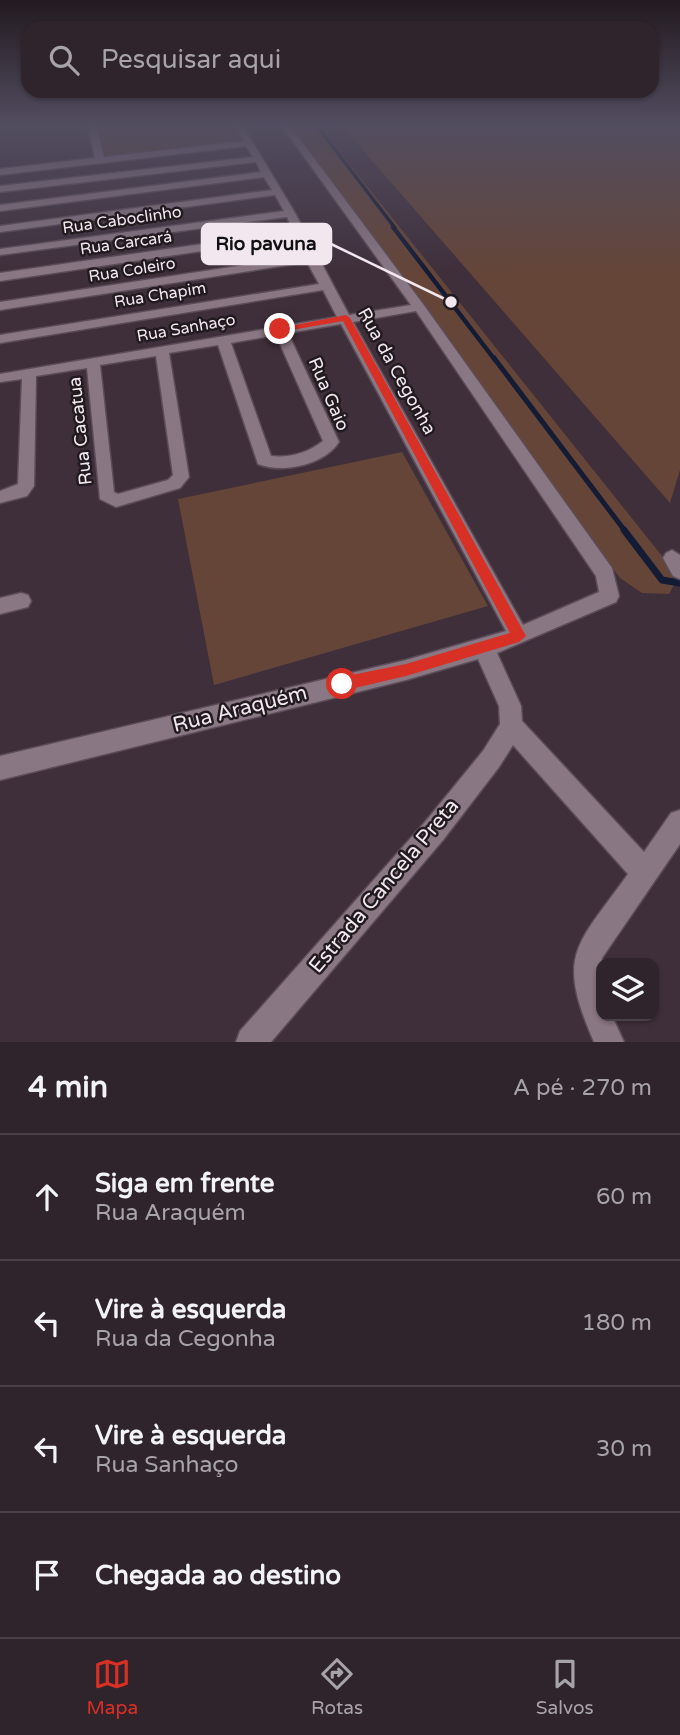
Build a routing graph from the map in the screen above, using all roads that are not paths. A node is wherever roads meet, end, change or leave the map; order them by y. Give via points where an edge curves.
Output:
1 (266, 174) edge
2 (123, 175) edge
3 (261, 175) edge
4 (322, 175) edge
5 (0, 189) edge
6 (277, 192) junction
7 (0, 208) edge
8 (290, 213) junction
9 (0, 229) edge
10 (298, 233) junction
11 (0, 252) edge
12 (311, 258) junction
13 (0, 277) edge
14 (327, 286) junction
15 (0, 306) edge
16 (419, 307) junction
17 (346, 318) junction
18 (280, 329) junction
19 (0, 339) edge
20 (223, 340) junction
21 (162, 350) junction
22 (93, 363) junction
23 (29, 374) junction
24 (0, 379) edge
25 (0, 498) edge
26 (20, 601) dead end
27 (0, 606) edge
28 (519, 636) junction
29 (484, 648) junction
30 (511, 726) junction
31 (0, 768) edge
32 (678, 830) edge
33 (645, 873) junction
34 (251, 1042) edge
35 (609, 1042) edge

1 - 6 street, Rua da Cegonha
2 - 5 street
3 - 7 street
4 - 16 street
6 - 8 street, Rua da Cegonha
6 - 9 street, Rua Carcará
8 - 10 street, Rua da Cegonha
8 - 11 street, Rua Caboclinho
10 - 12 street, Rua da Cegonha
10 - 13 street, Rua Carcará
12 - 14 street, Rua da Cegonha
12 - 15 street, Rua Coleiro
14 - 17 street, Rua da Cegonha
14 - 19 street, Rua Chapim
16 - 17 street, Rua Sanhaço
16 - 28 street, Rua Araquém via 608,582 609,596
17 - 18 street, Rua Sanhaço
17 - 28 street, Rua da Cegonha
18 - 20 street, Rua Sanhaço
18 - 20 street, Rua Gaio via 331,442 322,452 276,465 264,460
20 - 21 street, Rua Sanhaço
21 - 22 street, Rua Sanhaço
21 - 22 street, Rua Cacatua via 181,477 174,484 116,500 106,495
22 - 23 street, Rua Sanhaço
23 - 24 street, Rua Sanhaço
23 - 25 street via 26,486
26 - 27 street
28 - 29 street, Rua Araquém
29 - 30 street via 510,706
29 - 31 street, Rua Araquém
30 - 33 street
30 - 34 street, Estrada Cancela Preta via 434,831
32 - 33 street
33 - 35 street via 589,953 586,967 590,1000

